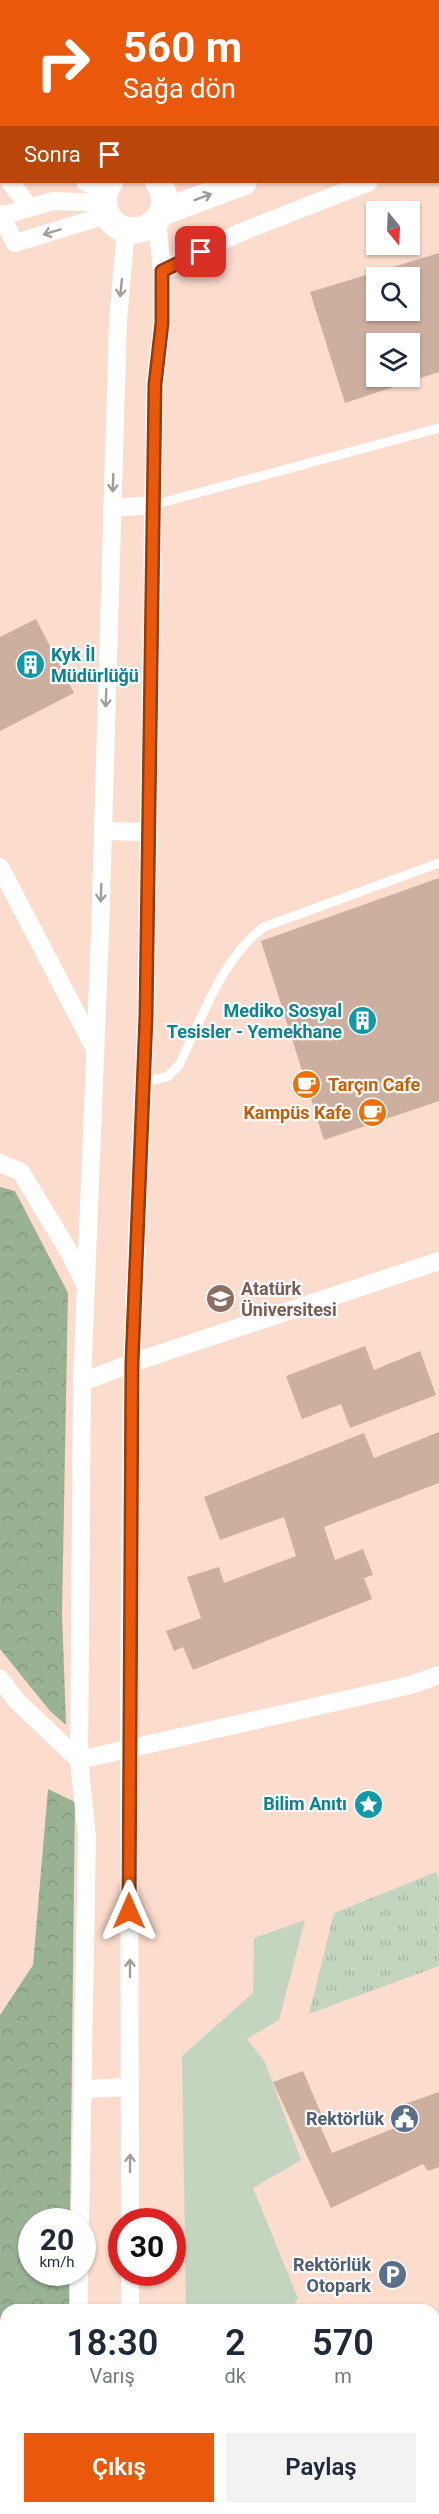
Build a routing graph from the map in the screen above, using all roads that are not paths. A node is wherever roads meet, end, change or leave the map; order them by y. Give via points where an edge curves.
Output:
1 (11, 183) edge
2 (158, 183) edge
3 (242, 183) edge
4 (366, 183) edge
5 (106, 200) edge
6 (29, 207) junction
7 (0, 215) edge
8 (159, 217) junction
9 (162, 271) junction
10 (439, 428) edge
11 (153, 505) junction
12 (112, 508) junction
13 (103, 831) junction
14 (149, 832) junction
15 (439, 863) edge
16 (0, 867) edge
17 (5, 889) edge
18 (95, 1048) junction
19 (144, 1082) junction
20 (0, 1163) edge
21 (439, 1261) edge
22 (87, 1287) junction
23 (132, 1363) junction
24 (82, 1382) junction
25 (439, 1675) edge
26 (0, 1679) edge
27 (129, 1751) junction
28 (79, 1760) junction
29 (130, 2087) junction
30 (82, 2089) junction
31 (80, 2208) edge
32 (130, 2208) edge
33 (79, 2286) edge
34 (130, 2286) edge
35 (79, 2304) edge
36 (130, 2304) edge

1 - 6 street
2 - 8 main road via 164,197
8 -> 3 main road
4 - 9 street via 239,233
5 - 6 street via 53,201
5 -> 7 street via 15,243
5 - 8 main road via 143,229
5 -> 12 street via 118,320
6 - 7 street
8 - 9 street
9 - 11 street
10 - 11 lane
11 - 12 street
11 - 14 street
12 -> 13 street
13 - 14 street
13 -> 18 street
14 - 19 street
15 - 19 lane via 264,927 232,957 179,1065 167,1077
16 - 17 street
17 - 18 street
18 - 22 street
19 - 23 street
20 - 22 street via 21,1172
21 - 23 street
22 - 24 street
23 - 24 street
23 - 27 street
24 - 28 street
25 - 27 street via 411,1685
26 - 28 street via 16,1700
27 - 28 street
29 -> 27 street
28 - 30 street via 87,1836
29 - 30 street
32 -> 29 street
30 - 31 street
33 - 35 street
34 - 36 street

